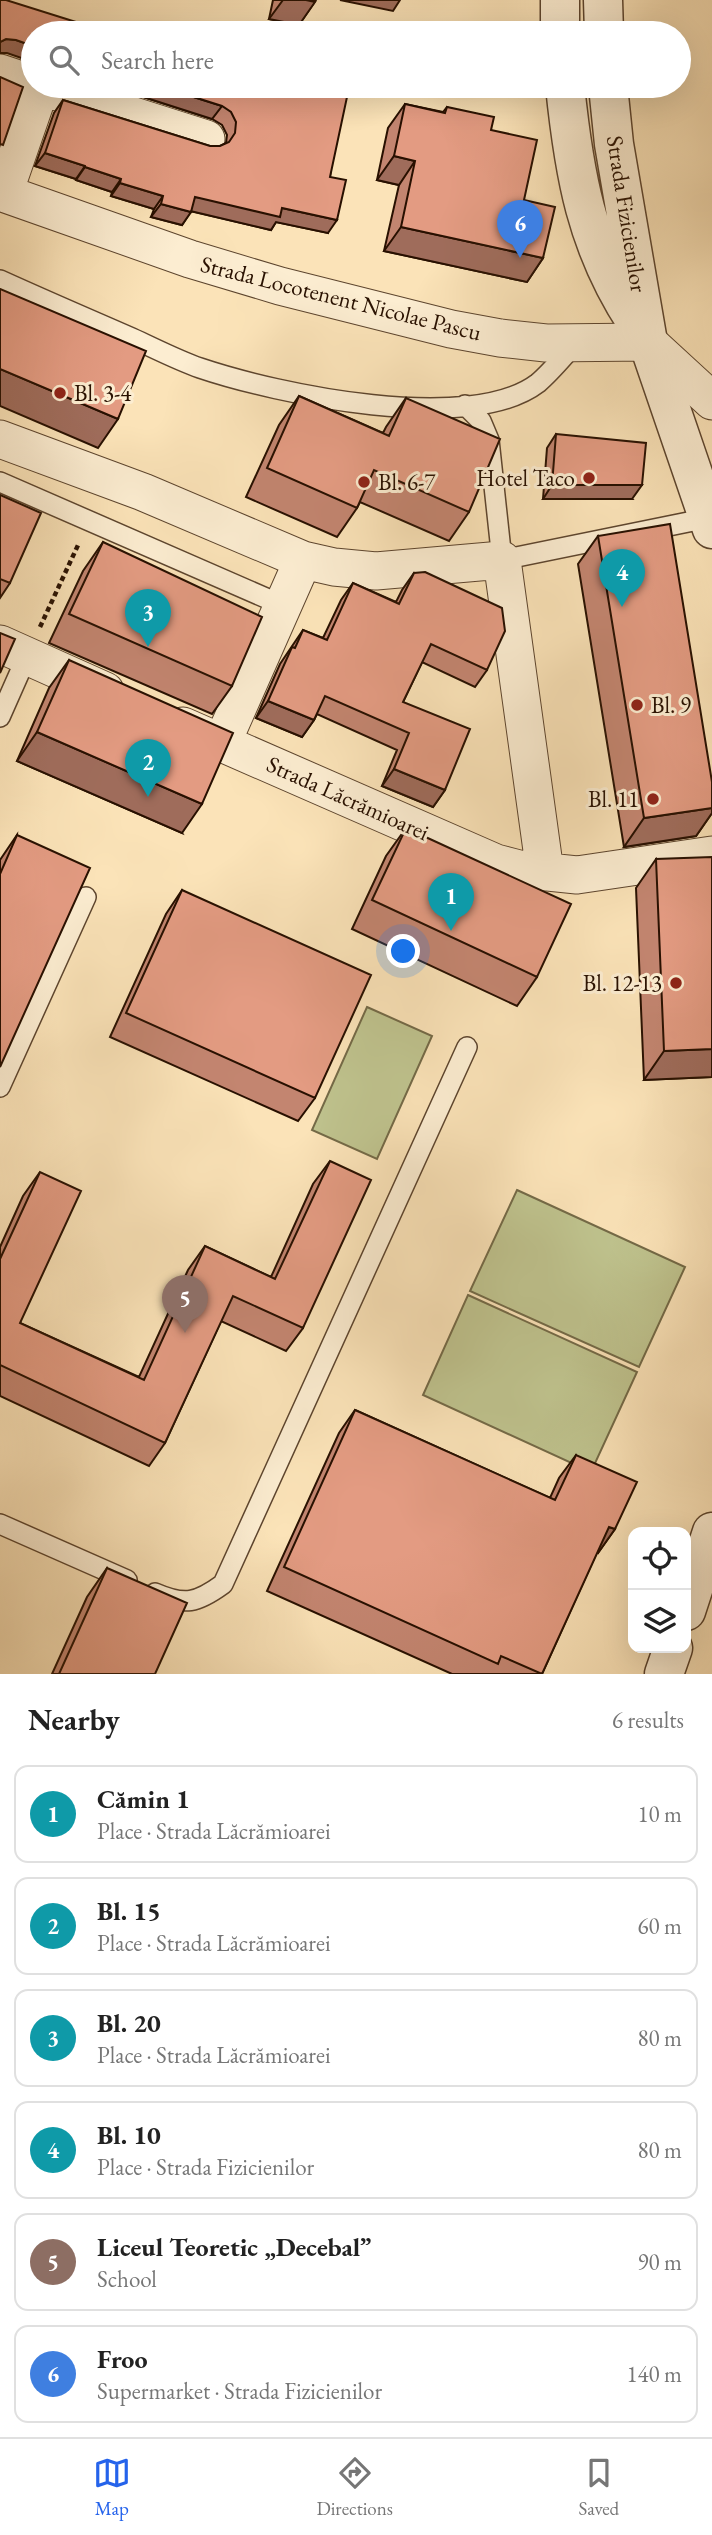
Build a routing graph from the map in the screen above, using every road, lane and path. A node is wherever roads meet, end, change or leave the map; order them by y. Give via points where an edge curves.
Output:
1 (559, 0) edge
2 (603, 0) edge
3 (560, 21) edge
4 (604, 21) edge
5 (0, 74) edge
6 (21, 80) edge
7 (36, 98) edge
8 (78, 98) edge
9 (566, 98) edge
10 (609, 98) edge
11 (206, 139) dead end
12 (2, 193) edge
13 (0, 280) edge
14 (648, 342) junction
15 (576, 344) junction
16 (712, 401) edge
17 (465, 405) junction
18 (0, 439) edge
19 (0, 482) edge
20 (89, 521) junction
21 (710, 524) edge
22 (303, 559) junction
23 (502, 559) junction
24 (282, 606) junction
25 (13, 650) edge
26 (0, 717) edge
27 (222, 743) junction
28 (712, 855) edge
29 (561, 873) junction
30 (86, 897) edge
31 (467, 1047) dead end
32 (0, 1087) edge
33 (0, 1524) edge
34 (712, 1532) edge
35 (698, 1592) edge
36 (671, 1653) edge
37 (664, 1674) edge

1 - 3 street
2 - 4 street
5 - 6 street
7 - 12 street
8 - 11 street
9 - 14 street, Strada Fizicienilor via 572,152 592,234 615,291
10 - 14 street, Strada Fizicienilor
12 - 15 street, Strada Locotenent Nicolae Pascu via 280,286 451,329
13 - 17 lane via 198,368 249,383 400,408
14 - 15 street, Strada Locotenent Nicolae Pascu
14 - 16 street
14 - 21 street, Strada Fizicienilor
15 - 17 lane via 537,383 502,400
17 - 23 lane via 481,421 489,440
18 - 22 street
19 - 20 lane
20 - 24 lane
20 - 25 path
21 - 23 lane
22 - 23 street via 376,571
22 - 24 street
23 - 29 street
24 - 27 street
25 - 26 lane
25 - 27 street, Strada Lăcrămioarei
27 - 29 street, Strada Lăcrămioarei via 496,863
28 - 29 street, Strada Lăcrămioarei
30 - 32 lane
31 - 33 lane via 223,1584 201,1600 172,1600
34 - 35 street
36 - 37 street

